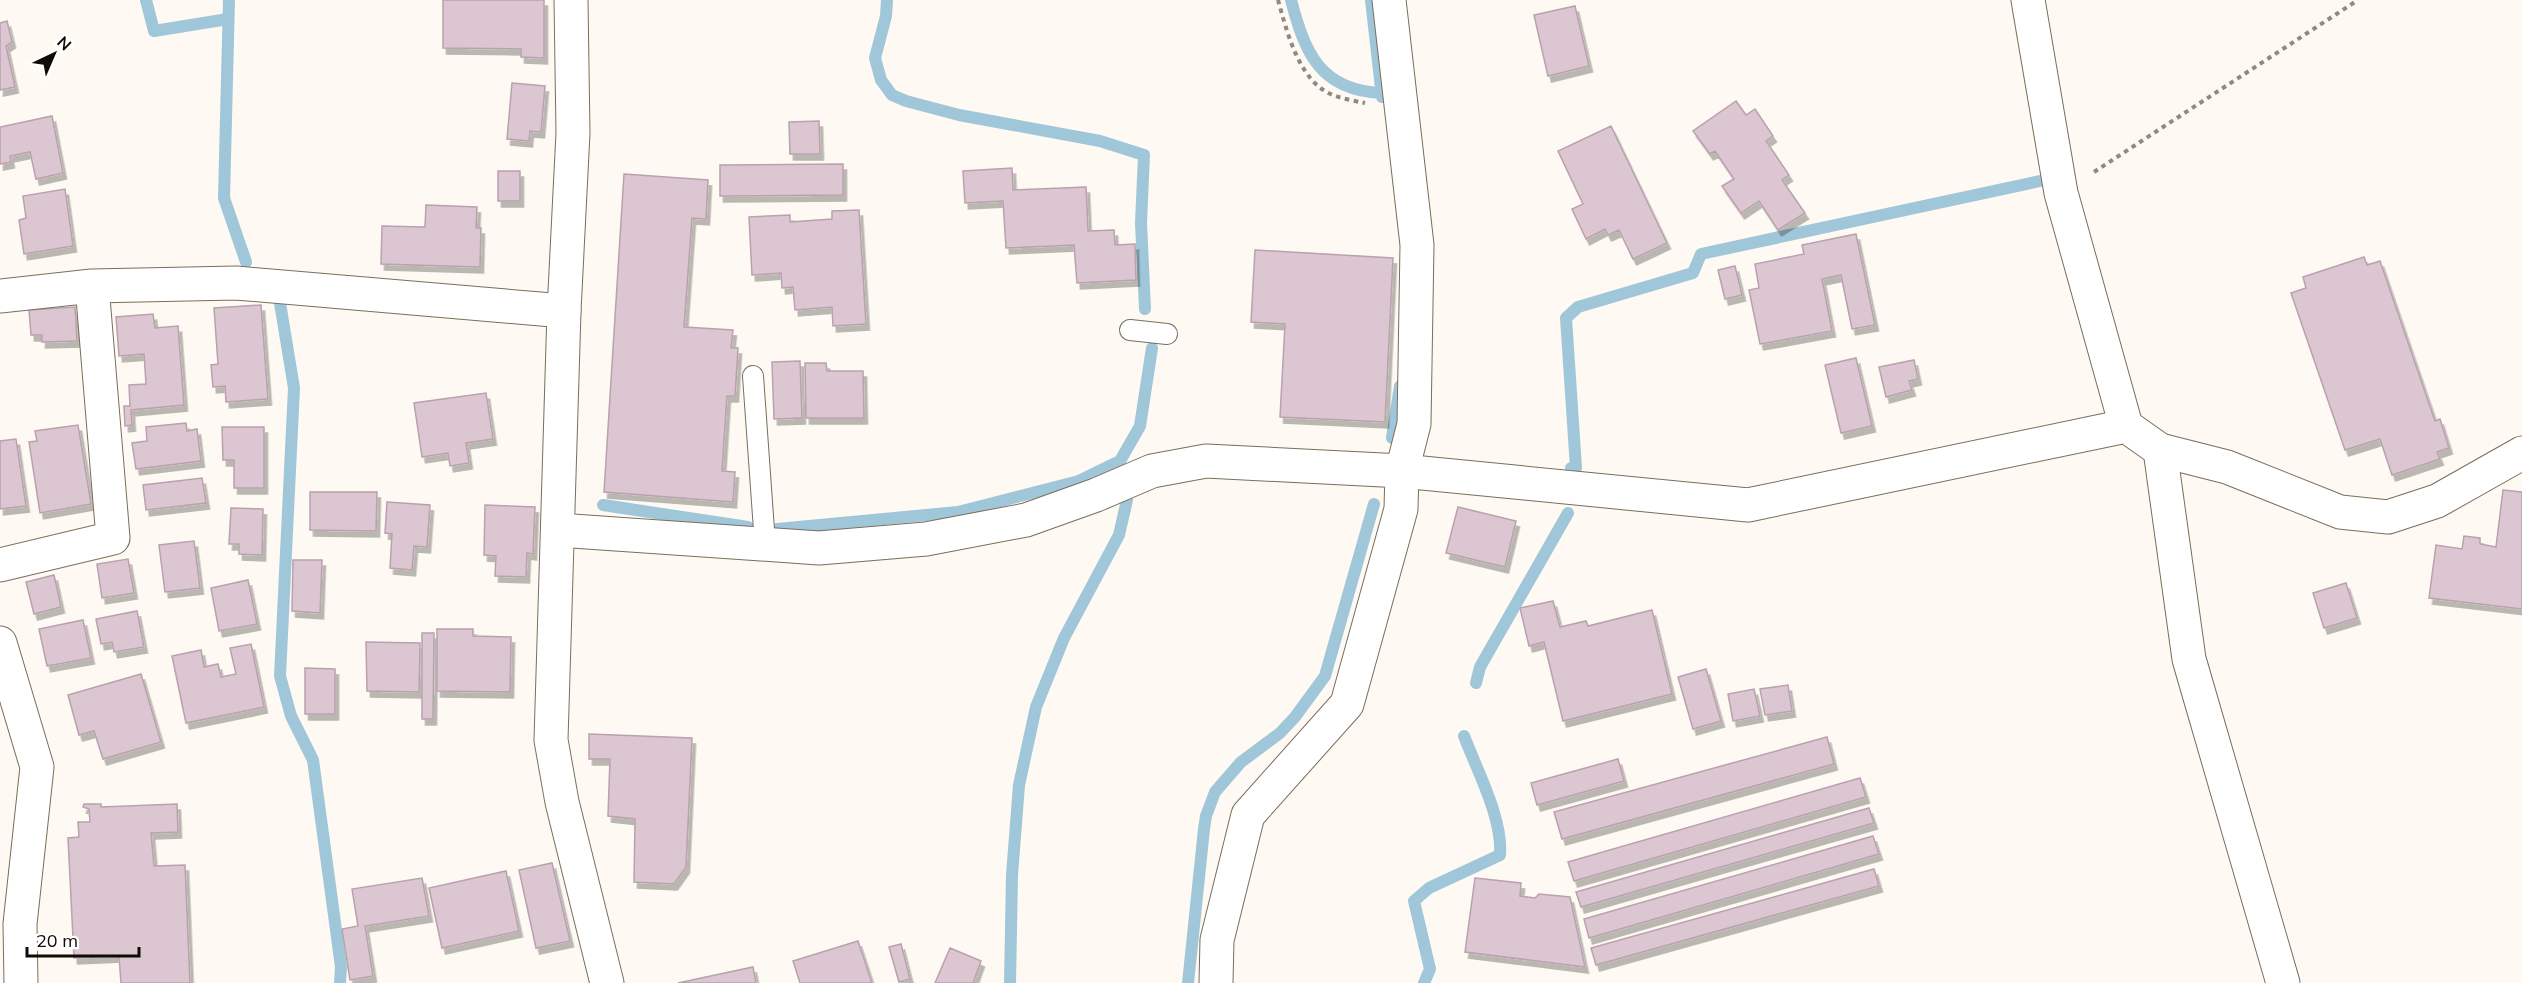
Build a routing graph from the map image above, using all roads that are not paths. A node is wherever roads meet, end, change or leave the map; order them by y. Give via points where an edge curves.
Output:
1 (571, 0) edge
2 (1389, 0) edge
3 (2028, 0) edge
4 (92, 286) junction
5 (0, 296) edge
6 (564, 311) junction
7 (1130, 330) dead end
8 (1167, 334) dead end
9 (753, 376) dead end
10 (2126, 426) junction
11 (2160, 450) junction
12 (2522, 453) edge
13 (1402, 471) junction
14 (558, 530) junction
15 (765, 544) junction
16 (0, 565) edge
17 (0, 643) edge
18 (21, 983) edge
19 (607, 983) edge
20 (1216, 983) edge
21 (2283, 983) edge

1 - 6 street via 573,133
2 - 13 street via 1417,245 1414,424
3 - 10 street via 2061,193
4 - 5 street
4 - 6 street via 236,283
4 - 16 street via 113,538
6 - 14 street
7 - 8 lane
9 - 15 lane
10 - 11 street
10 - 13 street via 1748,505
11 - 12 street via 2227,467 2340,512 2388,517 2437,501
11 - 21 street via 2189,659
13 - 15 street via 1206,461 1152,471 1026,520 926,539 819,548
13 - 20 street via 1401,509 1347,704 1248,815 1217,940
14 - 15 street
14 - 19 street via 551,740 562,802
17 - 18 street via 37,767 20,924

